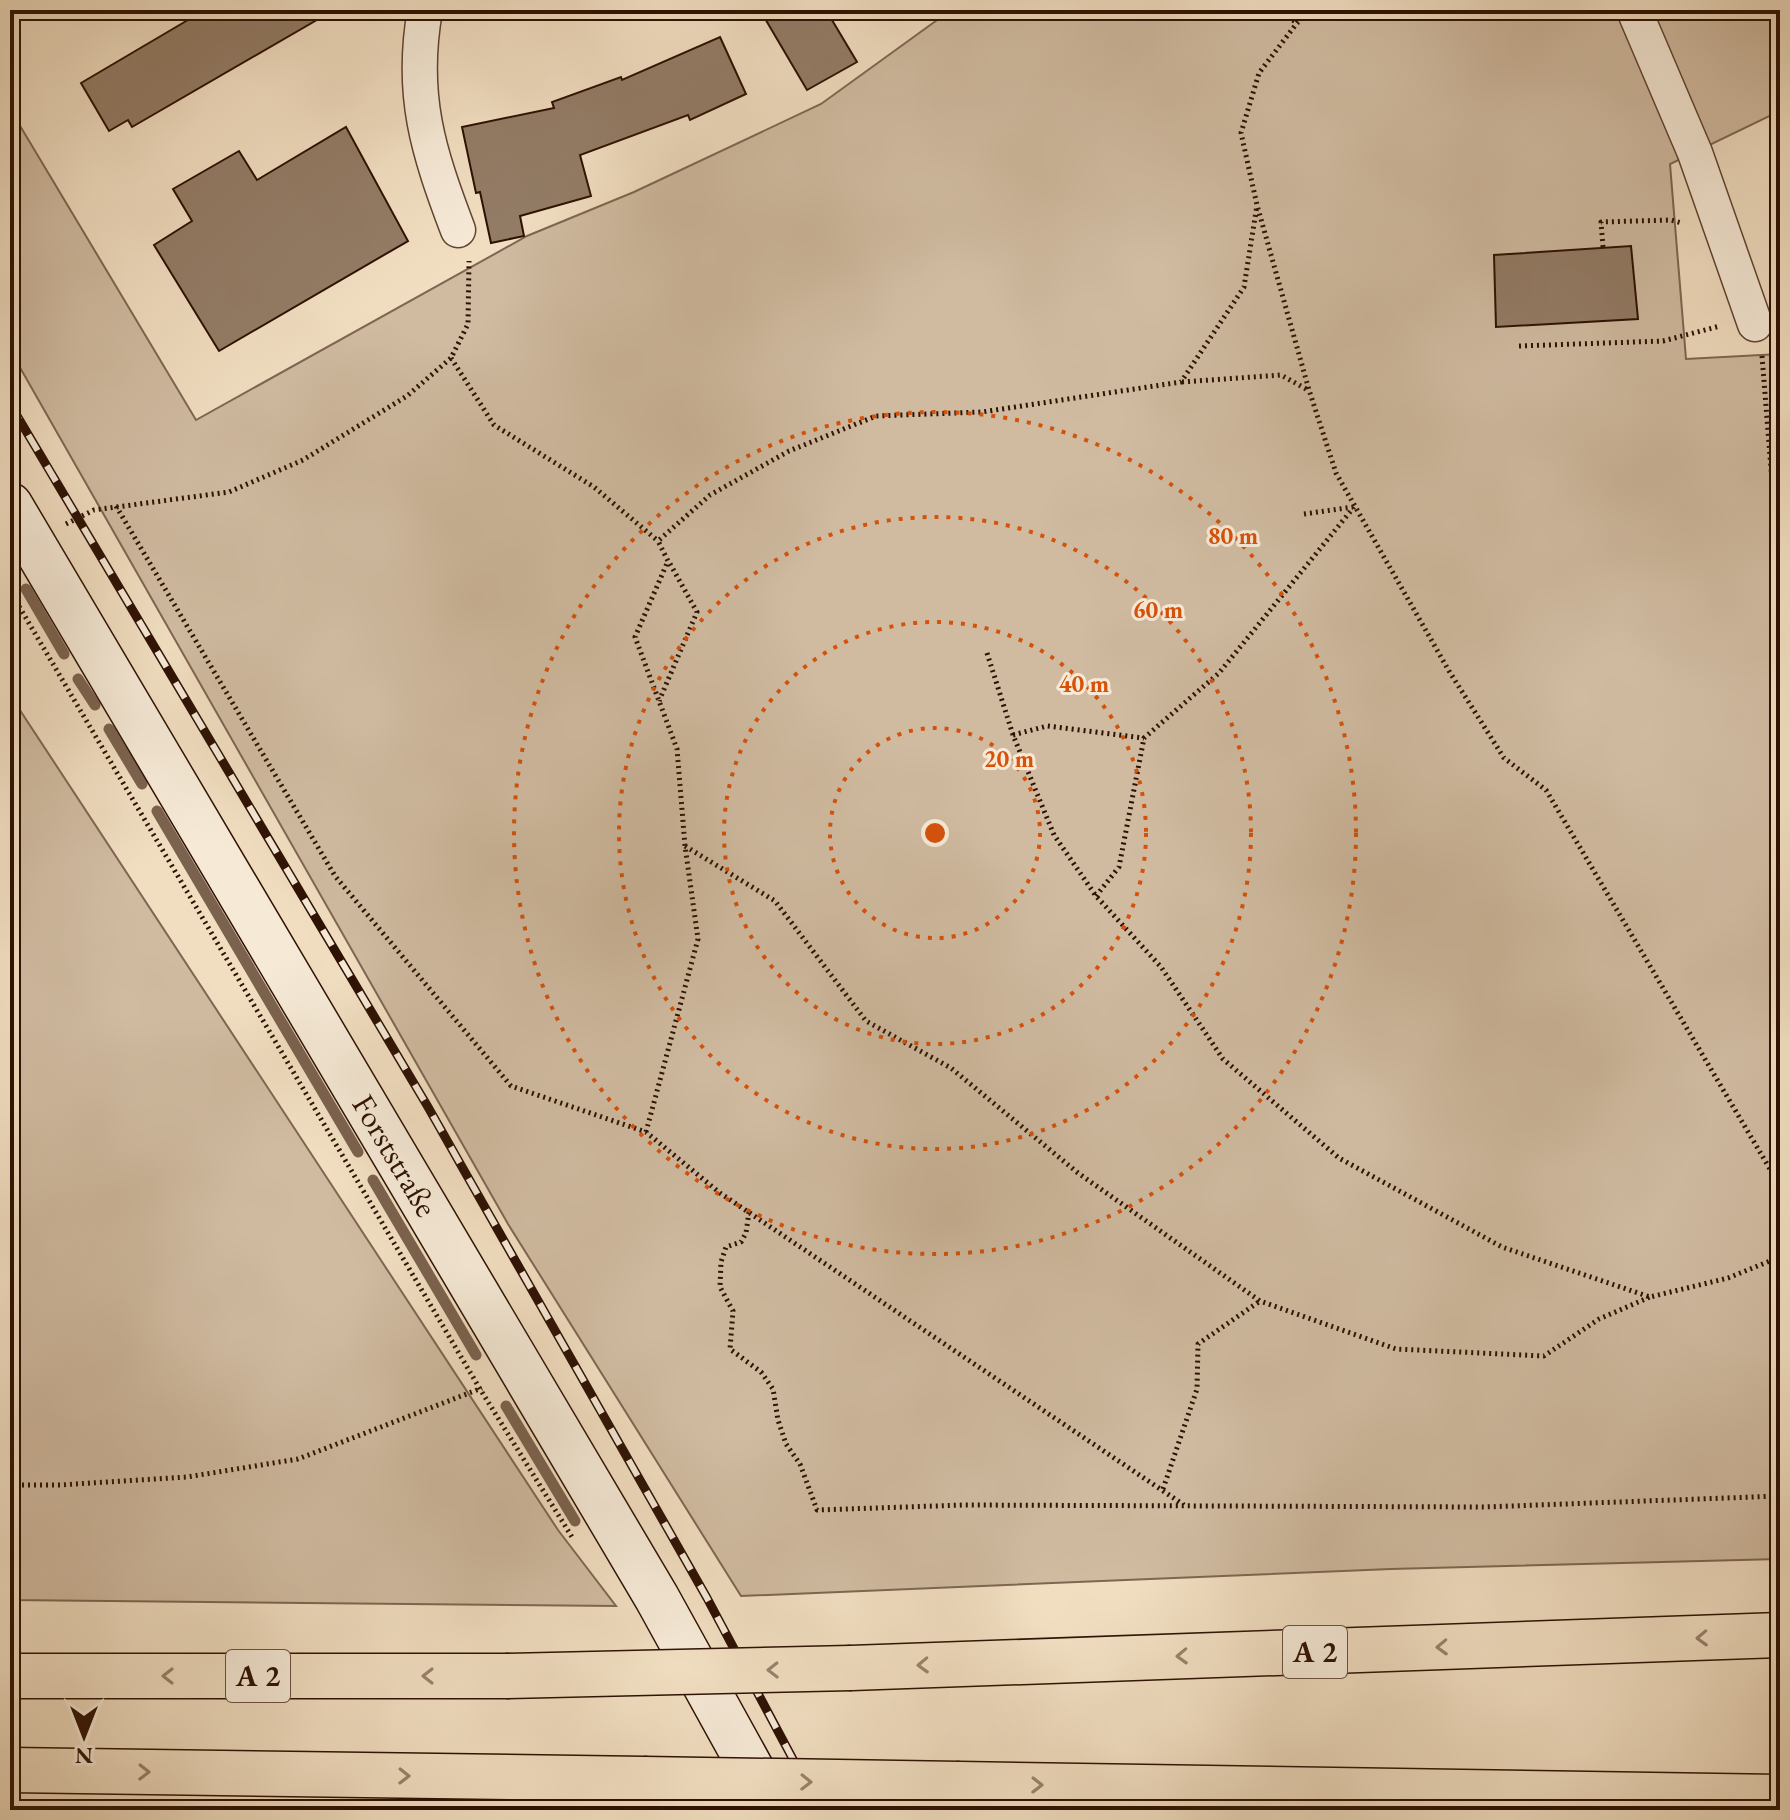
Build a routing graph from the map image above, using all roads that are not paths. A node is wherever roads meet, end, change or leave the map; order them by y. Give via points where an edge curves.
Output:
1 (425, 10) edge
2 (1634, 10) edge
3 (458, 230) road end
4 (1754, 320) road end
5 (10, 505) edge
6 (1780, 1635) edge
7 (10, 1676) edge
8 (10, 1770) edge
9 (1780, 1797) edge
10 (774, 1810) edge

1 - 3 street via 419,46 421,107 433,161
2 - 4 street via 1695,153
5 - 10 main road, Forststraße via 649,1584
6 -> 7 highway, A 2, bridge via 506,1676
8 -> 9 highway, bridge

